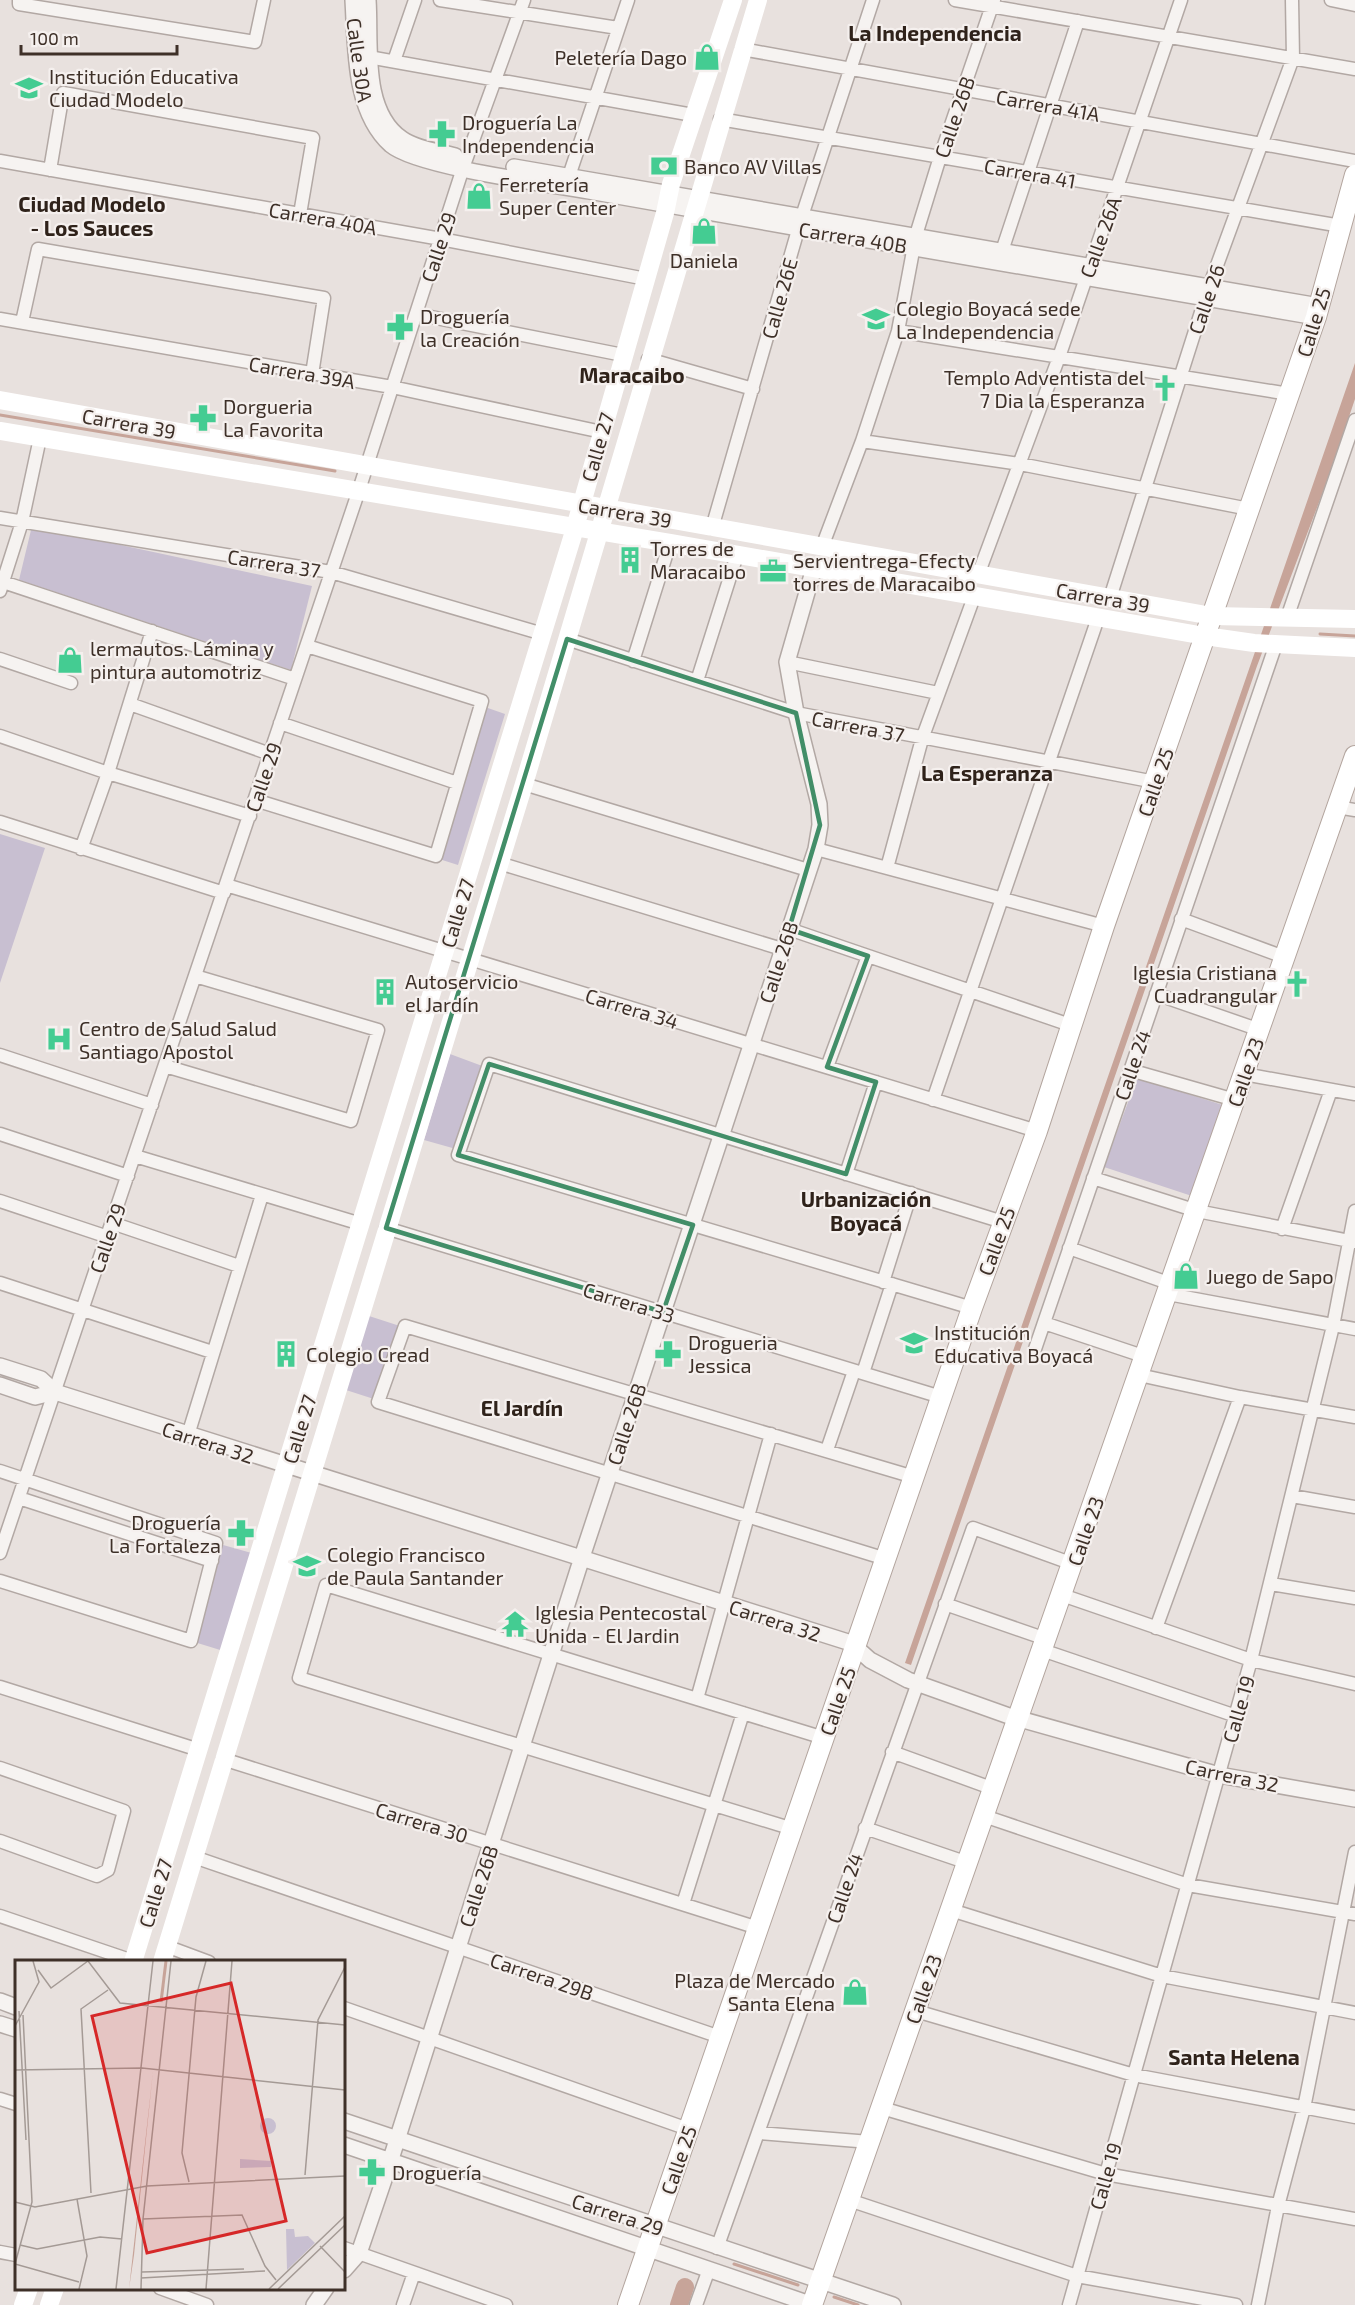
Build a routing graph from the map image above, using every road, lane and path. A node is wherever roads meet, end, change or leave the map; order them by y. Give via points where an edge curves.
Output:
1 (264, 0) edge
2 (353, 0) edge
3 (368, 0) edge
4 (415, 0) edge
5 (440, 0) edge
6 (524, 0) edge
7 (628, 0) edge
8 (733, 0) edge
9 (758, 0) edge
10 (873, 0) edge
11 (954, 0) edge
12 (1181, 0) edge
13 (1293, 0) edge
14 (1331, 0) edge
15 (19, 2) edge
16 (993, 3) edge
17 (1355, 5) edge
18 (519, 13) junction
19 (1078, 21) junction
20 (618, 28) junction
21 (1169, 37) junction
22 (742, 49) junction
23 (364, 56) junction
24 (1293, 58) junction
25 (394, 61) junction
26 (850, 69) junction
27 (1355, 69) edge
28 (496, 80) junction
29 (963, 90) junction
30 (595, 97) junction
31 (1051, 105) junction
32 (693, 115) junction
33 (720, 119) junction
34 (1140, 122) junction
35 (827, 137) junction
36 (398, 143) joint
37 (1262, 144) junction
38 (940, 157) junction
39 (0, 161) edge
40 (1355, 161) edge
41 (465, 164) junction
42 (50, 170) junction
43 (1028, 172) junction
44 (1355, 175) edge
45 (569, 176) junction
46 (1118, 188) junction
47 (668, 199) junction
48 (695, 204) junction
49 (1239, 209) junction
50 (300, 214) junction
51 (801, 222) junction
52 (1341, 226) junction
53 (441, 239) junction
54 (916, 241) junction
55 (1002, 250) junction
56 (1087, 272) junction
57 (646, 279) junction
58 (1207, 292) junction
59 (1318, 311) junction
60 (416, 314) junction
61 (0, 319) edge
62 (22, 322) junction
63 (898, 331) junction
64 (623, 355) junction
65 (1059, 357) junction
66 (648, 359) junction
67 (312, 374) junction
68 (1180, 376) junction
69 (392, 387) junction
70 (753, 389) junction
71 (1289, 394) junction
72 (0, 400) edge
73 (1355, 420) edge
74 (0, 431) edge
75 (602, 432) junction
76 (40, 438) junction
77 (862, 441) junction
78 (342, 461) junction
79 (1020, 464) junction
80 (367, 466) junction
81 (392, 470) junction
82 (333, 488) junction
83 (1143, 490) junction
84 (358, 493) junction
85 (386, 497) junction
86 (581, 504) junction
87 (606, 508) junction
88 (1249, 508) junction
89 (0, 518) edge
90 (22, 522) junction
91 (712, 528) junction
92 (575, 529) junction
93 (599, 533) junction
94 (670, 543) junction
95 (822, 548) junction
96 (737, 555) junction
97 (814, 568) junction
98 (331, 572) junction
99 (978, 575) junction
100 (1, 585) edge
101 (974, 597) junction
102 (1110, 598) junction
103 (1212, 616) junction
104 (1098, 618) junction
105 (1270, 618) junction
106 (1355, 619) edge
107 (152, 631) junction
108 (543, 634) junction
109 (1205, 636) junction
110 (567, 639) junction
111 (1267, 643) junction
112 (307, 646) junction
113 (1355, 648) edge
114 (0, 659) edge
115 (633, 661) junction
116 (787, 662) junction
117 (296, 679) junction
118 (697, 681) junction
119 (71, 683) dead end
120 (938, 693) junction
121 (130, 704) junction
122 (796, 713) junction
123 (280, 723) junction
124 (0, 736) edge
125 (922, 739) junction
126 (270, 753) junction
127 (1355, 756) edge
128 (1049, 762) junction
129 (108, 773) junction
130 (1155, 782) junction
131 (458, 783) junction
132 (524, 784) junction
133 (255, 800) junction
134 (1346, 809) edge
135 (250, 816) junction
136 (0, 822) edge
137 (81, 849) junction
138 (816, 849) junction
139 (499, 863) junction
140 (888, 868) junction
141 (808, 870) junction
142 (225, 889) junction
143 (1002, 899) junction
144 (1181, 919) junction
145 (1104, 926) junction
146 (789, 929) junction
147 (782, 949) junction
148 (446, 951) junction
149 (868, 956) junction
150 (1284, 957) junction
151 (469, 959) junction
152 (195, 976) junction
153 (971, 991) junction
154 (1156, 994) junction
155 (1073, 1026) junction
156 (1260, 1030) junction
157 (750, 1044) junction
158 (0, 1057) edge
159 (165, 1066) junction
160 (826, 1067) junction
161 (1130, 1070) junction
162 (1244, 1074) junction
163 (876, 1082) junction
164 (1331, 1090) junction
165 (1355, 1094) edge
166 (933, 1100) junction
167 (1235, 1100) junction
168 (152, 1105) junction
169 (1037, 1131) junction
170 (0, 1134) edge
171 (722, 1135) junction
172 (135, 1156) junction
173 (846, 1174) junction
174 (128, 1176) junction
175 (1093, 1178) junction
176 (911, 1193) junction
177 (262, 1194) junction
178 (0, 1201) edge
179 (1197, 1211) junction
180 (1355, 1211) edge
181 (1003, 1222) junction
182 (112, 1223) junction
183 (361, 1224) junction
184 (693, 1225) junction
185 (386, 1228) junction
186 (1282, 1229) junction
187 (108, 1237) junction
188 (1352, 1241) edge
189 (1069, 1248) junction
190 (239, 1266) junction
191 (0, 1283) edge
192 (888, 1283) junction
193 (1169, 1289) junction
194 (972, 1308) junction
195 (83, 1311) junction
196 (663, 1312) junction
197 (1044, 1323) junction
198 (1333, 1326) junction
199 (1355, 1329) edge
200 (1035, 1349) dead end
201 (212, 1352) junction
202 (0, 1366) edge
203 (1142, 1366) junction
204 (859, 1372) junction
205 (0, 1385) edge
206 (55, 1392) junction
207 (636, 1394) junction
208 (941, 1397) junction
209 (1240, 1397) junction
210 (1313, 1410) junction
211 (1355, 1417) edge
212 (771, 1434) junction
213 (188, 1436) junction
214 (827, 1450) junction
215 (287, 1467) junction
216 (0, 1471) edge
217 (610, 1474) junction
218 (310, 1475) junction
219 (914, 1477) junction
220 (25, 1480) junction
221 (1292, 1496) junction
222 (19, 1498) junction
223 (1355, 1507) edge
224 (749, 1516) junction
225 (1, 1549) edge
226 (582, 1559) junction
227 (886, 1559) junction
228 (212, 1561) junction
229 (1073, 1564) junction
230 (0, 1581) edge
231 (1271, 1584) junction
232 (1062, 1594) junction
233 (1355, 1598) edge
234 (724, 1604) junction
235 (945, 1604) junction
236 (1156, 1628) junction
237 (1044, 1645) junction
238 (856, 1648) junction
239 (553, 1655) junction
240 (1251, 1660) junction
241 (912, 1682) junction
242 (1355, 1684) edge
243 (0, 1687) edge
244 (696, 1699) junction
245 (743, 1713) junction
246 (1236, 1716) junction
247 (1018, 1719) junction
248 (824, 1738) junction
249 (524, 1746) junction
250 (199, 1750) junction
251 (892, 1752) junction
252 (223, 1759) junction
253 (0, 1768) edge
254 (1219, 1775) junction
255 (994, 1790) junction
256 (1355, 1799) edge
257 (714, 1804) junction
258 (984, 1816) junction
259 (793, 1828) junction
260 (865, 1828) junction
261 (0, 1841) edge
262 (491, 1844) junction
263 (1355, 1852) edge
264 (194, 1857) junction
265 (968, 1863) junction
266 (1188, 1885) junction
267 (684, 1904) junction
268 (951, 1910) junction
269 (1349, 1912) edge
270 (0, 1916) edge
271 (758, 1928) junction
272 (458, 1947) junction
273 (164, 1954) edge
274 (130, 1960) edge
275 (133, 1960) edge
276 (198, 1960) edge
277 (1162, 1976) junction
278 (0, 2001) edge
279 (15, 2007) edge
280 (1325, 2007) junction
281 (345, 2008) edge
282 (916, 2011) junction
283 (1355, 2013) edge
284 (0, 2024) edge
285 (15, 2029) edge
286 (720, 2037) junction
287 (428, 2038) junction
288 (1134, 2075) junction
289 (0, 2099) edge
290 (15, 2104) edge
291 (882, 2108) junction
292 (1304, 2108) junction
293 (1355, 2117) edge
294 (345, 2121) edge
295 (688, 2129) junction
296 (760, 2133) junction
297 (396, 2141) junction
298 (870, 2142) junction
299 (345, 2145) edge
300 (390, 2162) junction
301 (1106, 2174) junction
302 (849, 2200) junction
303 (1278, 2206) junction
304 (1355, 2219) edge
305 (654, 2227) junction
306 (345, 2248) edge
307 (647, 2248) junction
308 (717, 2248) junction
309 (0, 2252) edge
310 (358, 2253) junction
311 (15, 2255) edge
312 (345, 2269) edge
313 (709, 2269) junction
314 (414, 2273) junction
315 (1077, 2276) junction
316 (821, 2281) junction
317 (29, 2290) edge
318 (55, 2290) edge
319 (163, 2290) edge
320 (325, 2290) edge
321 (1165, 2299) edge
322 (23, 2305) edge
323 (50, 2305) edge
324 (207, 2305) edge
325 (314, 2305) edge
326 (403, 2305) edge
327 (506, 2305) edge
328 (628, 2305) edge
329 (696, 2305) edge
330 (813, 2305) edge
331 (893, 2305) edge
332 (1069, 2305) edge
333 (1236, 2305) edge
334 (1258, 2305) edge

1 - 15 street via 255,42
2 - 23 street, Calle 30A
3 - 23 street, Calle 30A
4 - 25 street
5 - 18 street
6 - 18 street, Calle 29
7 - 20 street
8 - 32 main road, Calle 27
9 - 22 main road, Calle 27
10 - 26 street, Calle 26E
11 - 16 street
12 - 21 street, Calle 26A
13 - 24 street, Calle 26
14 - 17 street
16 - 19 street
16 - 29 street, Calle 26B
18 - 20 street
18 - 28 street, Calle 29
19 - 21 street
19 - 31 street
20 - 30 street
21 - 24 street
21 - 34 street, Calle 26A
22 - 26 street, Carrera 41A
22 - 33 main road, Calle 27
23 - 25 street
23 - 36 street, Calle 30A via 367,110 376,129
24 - 27 street
24 - 37 street, Calle 26
25 - 28 street
26 - 29 street, Carrera 41A
26 - 35 street, Calle 26E
28 - 30 street
28 - 41 street, Calle 29
29 - 31 street, Carrera 41A
29 - 38 street, Calle 26B
30 - 32 street
30 - 45 street
31 - 34 street, Carrera 41A
31 - 43 street
32 - 47 main road, Calle 27
33 - 35 street, Carrera 41
33 - 48 main road, Calle 27
34 - 37 street, Carrera 41A
34 - 46 street, Calle 26A
35 - 38 street, Carrera 41
35 - 51 street, Calle 26E
36 - 41 street, Carrera 40B via 415,157
37 - 40 street, Carrera 41A
37 - 49 street, Calle 26
38 - 43 street, Carrera 41
38 - 54 street, Calle 26B
39 - 42 street, Carrera 40A
41 - 45 street, Carrera 40B
41 - 47 street, Carrera 40B
41 - 53 street, Calle 29
42 - 50 street, Carrera 40A
42 - 50 street via 63,93 313,138
43 - 46 street, Carrera 41
43 - 55 street
44 - 52 main road, Calle 25
45 - 47 street, Carrera 40B
46 - 49 street, Carrera 41
46 - 56 street, Calle 26A
47 - 48 street, Carrera 40B
47 - 57 main road, Calle 27
48 - 51 street, Carrera 40B
48 - 66 main road, Calle 27
49 - 52 street, Carrera 41
49 - 58 street, Calle 26
50 - 53 street, Carrera 40A
51 - 54 street, Carrera 40B
51 - 70 street, Calle 26E
52 - 59 main road, Calle 25
53 - 57 street, Carrera 40A
53 - 60 street, Calle 29
54 - 55 street, Carrera 40B
54 - 56 street, Carrera 40B
54 - 63 street, Calle 26B
55 - 56 street, Carrera 40B
56 - 58 street, Carrera 40B
56 - 65 street, Calle 26A
57 - 64 main road, Calle 27
58 - 59 street, Carrera 40B
58 - 68 street, Calle 26
59 - 71 main road, Calle 25
60 - 64 street
60 - 69 street, Calle 29
61 - 62 street, Carrera 39A
62 - 67 street, Carrera 39A
62 - 67 street via 38,249 324,297
63 - 65 street
63 - 77 street, Calle 26B
64 - 75 main road, Calle 27
65 - 68 street
65 - 79 street, Calle 26A
66 - 70 street
66 - 87 main road, Calle 27
67 - 69 street, Carrera 39A
68 - 71 street
68 - 83 street, Calle 26
69 - 75 street, Carrera 39A
69 - 80 street, Calle 29
70 - 91 street, Calle 26E
71 - 88 main road, Calle 25
72 - 78 main road, Carrera 39
73 - 105 street
74 - 76 main road, Carrera 39
75 - 86 main road, Calle 27
76 - 82 main road, Carrera 39
76 - 90 street
77 - 79 street
77 - 95 street, Calle 26B
78 - 80 main road, Carrera 39
78 - 82 main road via 348,476
79 - 83 street
79 - 99 street, Calle 26A
80 - 81 main road, Carrera 39
80 - 84 street, Calle 29
81 - 85 main road via 379,481
81 - 86 main road, Carrera 39
82 - 84 main road, Carrera 39
83 - 88 street
83 - 102 street, Calle 26
84 - 85 main road, Carrera 39
84 - 98 street, Calle 29
85 - 92 main road, Carrera 39
86 - 87 main road, Carrera 39
86 - 92 main road, Calle 27
87 - 91 main road, Carrera 39
87 - 93 main road, Calle 27
88 - 103 main road, Calle 25
89 - 90 street, Carrera 37
90 - 98 street, Carrera 37
90 - 100 street
91 - 95 main road, Carrera 39
92 - 93 main road, Carrera 39
92 - 108 main road, Calle 27
93 - 94 main road, Carrera 39
93 - 110 main road, Calle 27
94 - 96 main road, Carrera 39
94 - 115 street
95 - 99 main road, Carrera 39
96 - 97 main road, Carrera 39
96 - 118 street
97 - 101 main road, Carrera 39
97 - 116 street, Calle 26B
98 - 108 street, Carrera 37
98 - 112 street, Calle 29
99 - 102 main road, Carrera 39
100 - 107 street
101 - 104 main road, Carrera 39
101 - 120 street
102 - 103 main road, Carrera 39
103 - 105 main road, Carrera 39
103 - 109 main road, Calle 25
104 - 109 main road, Carrera 39
104 - 128 street
105 - 106 main road, Carrera 39
105 - 109 main road, Carrera 39
107 - 117 street
107 - 121 street
108 - 148 main road, Calle 27
109 - 111 main road, Carrera 39
109 - 130 main road, Calle 25
110 - 115 street, Carrera 37
110 - 132 main road, Calle 27
111 - 113 main road, Carrera 39
111 - 144 street, Calle 24
112 - 117 street, Calle 29
112 - 131 street via 482,701
114 - 119 street
115 - 118 street, Carrera 37
116 - 120 street
116 - 122 street, Calle 26B
117 - 123 street, Calle 29
118 - 122 street, Carrera 37
120 - 125 street
121 - 126 street
121 - 129 street
122 - 125 street, Carrera 37
122 - 138 street, Calle 26B via 819,804
123 - 126 street, Calle 29
123 - 131 street
124 - 129 street
125 - 128 street, Carrera 37
125 - 140 street
126 - 133 street, Calle 29
127 - 134 main road, Calle 23
128 - 130 street, Carrera 37
128 - 143 street
129 - 135 street
129 - 137 street
130 - 145 main road, Calle 25
131 - 133 street via 436,856
132 - 139 main road, Calle 27
132 - 141 street
133 - 135 street, Calle 29
134 - 150 main road, Calle 23
135 - 142 street, Calle 29
136 - 137 street, Carrera 34
137 - 142 street, Carrera 34
138 - 140 street
138 - 141 street, Calle 26B
139 - 147 street
139 - 151 main road, Calle 27
140 - 143 street
141 - 146 street, Calle 26B
142 - 148 street, Carrera 34
142 - 152 street, Calle 29
143 - 145 street
143 - 153 street
144 - 150 street
144 - 154 street, Calle 24
145 - 155 main road, Calle 25
146 - 147 street, Calle 26B
146 - 149 street
147 - 157 street, Calle 26B
148 - 151 street, Carrera 34
148 - 183 main road, Calle 27
149 - 153 street
149 - 160 street
150 - 156 main road, Calle 23
151 - 157 street, Carrera 34
151 - 185 main road, Calle 27
152 - 159 street, Calle 29
152 - 159 street via 378,1030 351,1121
153 - 155 street
153 - 166 street
154 - 156 street
154 - 161 street, Calle 24
155 - 169 main road, Calle 25
156 - 162 main road, Calle 23
157 - 160 street, Carrera 34
157 - 171 street, Calle 26B
158 - 168 street
159 - 168 street, Calle 29
160 - 163 street, Carrera 34
161 - 167 street
161 - 175 street, Calle 24
162 - 164 street
162 - 167 main road, Calle 23
163 - 166 street, Carrera 34
163 - 173 street
164 - 165 street
164 - 186 street
166 - 169 street, Carrera 34
167 - 179 main road, Calle 23
168 - 172 street, Calle 29
169 - 181 main road, Calle 25
170 - 174 street
171 - 173 street
171 - 184 street, Calle 26B
171 - 184 street via 489,1064 459,1155
172 - 174 street, Calle 29
172 - 177 street
173 - 176 street
174 - 182 street, Calle 29
175 - 179 street
175 - 189 street, Calle 24
176 - 181 street
176 - 192 street
177 - 183 street
177 - 190 street
178 - 187 street
179 - 186 street
179 - 193 main road, Calle 23
180 - 188 street, Calle 19
181 - 194 main road, Calle 25
182 - 187 street, Calle 29
182 - 190 street
183 - 215 main road, Calle 27
184 - 192 street
184 - 196 street, Calle 26B
185 - 196 street, Carrera 33
185 - 218 main road, Calle 27
186 - 188 street
187 - 195 street, Calle 29
188 - 198 street, Calle 19
189 - 193 street
189 - 197 street, Calle 24
190 - 201 street
191 - 195 street
192 - 194 street
192 - 204 street
193 - 198 street
193 - 203 main road, Calle 23
194 - 208 main road, Calle 25
195 - 201 street
195 - 206 street, Calle 29
196 - 204 street, Carrera 33
196 - 207 street, Calle 26B
197 - 200 street, Calle 24
197 - 203 street
198 - 199 street
198 - 210 street, Calle 19
201 - 213 street
202 - 206 street, Carrera 32 via 40,1379
203 - 209 street
203 - 229 main road, Calle 23
204 - 208 street, Carrera 33
204 - 214 street
205 - 206 street, Carrera 32 via 34,1397
206 - 213 street, Carrera 32
206 - 220 street, Calle 29
207 - 212 street
207 - 217 street, Calle 26B
207 - 217 street via 405,1326 378,1402
208 - 219 main road, Calle 25
209 - 210 street
209 - 236 street
210 - 211 street
210 - 221 street, Calle 19
212 - 214 street
212 - 224 street
213 - 215 street, Carrera 32
214 - 219 street
215 - 218 street, Carrera 32
215 - 250 main road, Calle 27
216 - 220 street
217 - 224 street
217 - 226 street, Calle 26B
218 - 226 street, Carrera 32
218 - 252 main road, Calle 27
219 - 227 main road, Calle 25
220 - 222 street, Calle 29
220 - 228 street via 216,1543
221 - 223 street
221 - 231 street, Calle 19
222 - 225 street, Calle 29
222 - 228 street
224 - 227 street
224 - 234 street
226 - 234 street, Carrera 32
226 - 239 street, Calle 26B
227 - 238 main road, Calle 25
228 - 230 street via 191,1641
229 - 232 main road, Calle 23
229 - 235 street, Calle 24 via 973,1528
231 - 233 street
231 - 240 street, Calle 19
232 - 236 street
232 - 237 main road, Calle 23
234 - 238 street, Carrera 32
234 - 244 street
235 - 237 street
235 - 241 street, Calle 24
236 - 240 street
237 - 246 street
237 - 247 main road, Calle 23
238 - 241 street, Carrera 32
238 - 248 main road, Calle 25
239 - 244 street
239 - 249 street, Calle 26B
239 - 249 street via 326,1585 298,1678
240 - 242 street
240 - 246 street, Calle 19
241 - 247 street, Carrera 32
241 - 251 street, Calle 24
243 - 250 street
244 - 245 street
245 - 248 street
245 - 257 street
246 - 254 street, Calle 19
247 - 254 street, Carrera 32
247 - 255 main road, Calle 23
248 - 259 main road, Calle 25
249 - 257 street
249 - 262 street, Calle 26B
250 - 275 main road, Calle 27
251 - 255 street
251 - 260 street, Calle 24
252 - 262 street, Carrera 30
252 - 264 main road, Calle 27
253 - 261 street via 124,1811 104,1874 91,1875
254 - 256 street, Carrera 32
254 - 266 street, Calle 19
255 - 258 main road, Calle 23
257 - 259 street
257 - 267 street
258 - 265 main road, Calle 23
258 - 266 street
259 - 271 main road, Calle 25
260 - 265 street
260 - 296 street, Calle 24
262 - 267 street, Carrera 30
262 - 272 street, Calle 26B
263 - 269 street
264 - 272 street, Carrera 29B
264 - 273 main road, Calle 27
265 - 268 main road, Calle 23
266 - 269 street
266 - 277 street, Calle 19
267 - 271 street, Carrera 30
268 - 277 street
268 - 282 main road, Calle 23
269 - 280 street
270 - 274 street
271 - 286 main road, Calle 25
272 - 286 street, Carrera 29B
272 - 287 street, Calle 26B
273 - 276 street
277 - 280 street
277 - 288 street, Calle 19
278 - 279 street
280 - 283 street
280 - 292 street
281 - 287 street
282 - 288 street
282 - 291 main road, Calle 23
284 - 285 street
286 - 295 main road, Calle 25
287 - 295 street
287 - 297 street, Calle 26B
288 - 292 street
288 - 301 street, Calle 19
289 - 290 street
291 - 298 main road, Calle 23
291 - 301 street
292 - 293 street
292 - 303 street
294 - 297 street, Carrera 29
295 - 305 main road, Calle 25
296 - 298 street
296 - 308 street, Calle 24
297 - 300 street, Calle 26B
297 - 305 street, Carrera 29
298 - 302 main road, Calle 23
299 - 300 street, Carrera 29
300 - 307 street, Carrera 29
300 - 310 street, Calle 26B
301 - 303 street
301 - 315 street, Calle 19
302 - 315 street
302 - 316 main road, Calle 23
303 - 304 street
303 - 334 street
305 - 307 main road, Calle 25
305 - 308 street, Carrera 29
306 - 310 street
307 - 313 street, Carrera 29
307 - 328 main road, Calle 25
308 - 316 street, Carrera 29
309 - 311 street
310 - 312 street, Calle 26B
310 - 314 street
313 - 329 street
313 - 330 street, Carrera 29
314 - 326 street
314 - 327 street
315 - 321 street
315 - 332 street, Calle 19
316 - 330 main road, Calle 23
316 - 331 street, Carrera 29
317 - 322 main road
318 - 323 main road
319 - 324 street
320 - 325 street
321 - 333 street

